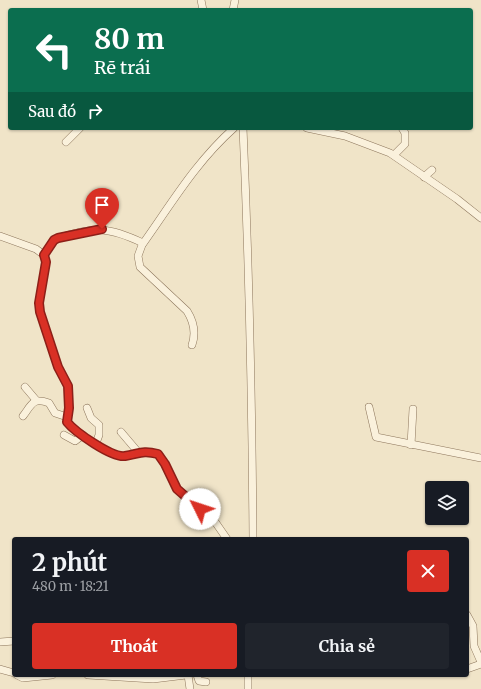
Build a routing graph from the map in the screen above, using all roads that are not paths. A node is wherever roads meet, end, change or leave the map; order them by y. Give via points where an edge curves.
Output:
1 (78, 130) edge
2 (232, 130) edge
3 (243, 130) edge
4 (315, 130) edge
5 (403, 130) edge
6 (66, 142) dead end
7 (394, 155) junction
8 (432, 170) dead end
9 (424, 177) junction
10 (481, 218) edge
11 (0, 236) edge
12 (143, 243) junction
13 (44, 255) junction
14 (192, 345) dead end
15 (25, 387) dead end
16 (36, 400) junction
17 (369, 407) dead end
18 (87, 408) dead end
19 (413, 409) dead end
20 (23, 416) dead end
21 (67, 417) junction
22 (122, 432) dead end
23 (64, 435) dead end
24 (84, 435) junction
25 (96, 443) junction
26 (412, 444) junction
27 (138, 452) junction
28 (481, 458) edge
29 (226, 537) edge
30 (253, 537) edge
31 (469, 619) edge
32 (12, 641) edge
33 (0, 642) edge
34 (481, 663) edge
35 (469, 668) edge
36 (0, 669) edge
37 (12, 672) edge
38 (21, 677) edge
39 (33, 677) edge
40 (120, 677) edge
41 (170, 677) edge
42 (187, 677) edge
43 (198, 677) edge
44 (248, 677) edge
45 (206, 682) dead end
46 (190, 689) edge
47 (248, 689) edge

1 - 6 street
2 - 12 street via 208,153 184,183
3 - 30 street via 252,414
4 - 7 street via 366,143
5 - 7 street via 405,144
7 - 9 street
8 - 9 street
9 - 10 street
11 - 13 street via 36,249
12 - 13 street via 119,232 102,229 58,238
12 - 14 street via 138,256 140,267 192,318
13 - 21 street via 46,262 39,303 40,312 58,367 68,386
15 - 16 street
16 - 20 street
16 - 21 street via 49,403 53,411
17 - 26 street via 376,436
18 - 25 street via 91,418 99,425
19 - 26 street
21 - 24 street via 69,424
22 - 27 street
23 - 24 street via 75,441
24 - 25 street
25 - 27 street via 103,450 120,456
26 - 28 street
27 - 29 street via 158,454 177,489 211,516
31 - 34 street via 473,626 474,646
32 - 33 street
34 - 35 street
36 - 37 street
38 - 39 street
40 - 41 street
42 - 46 street
43 - 45 street via 199,681
44 - 47 street

